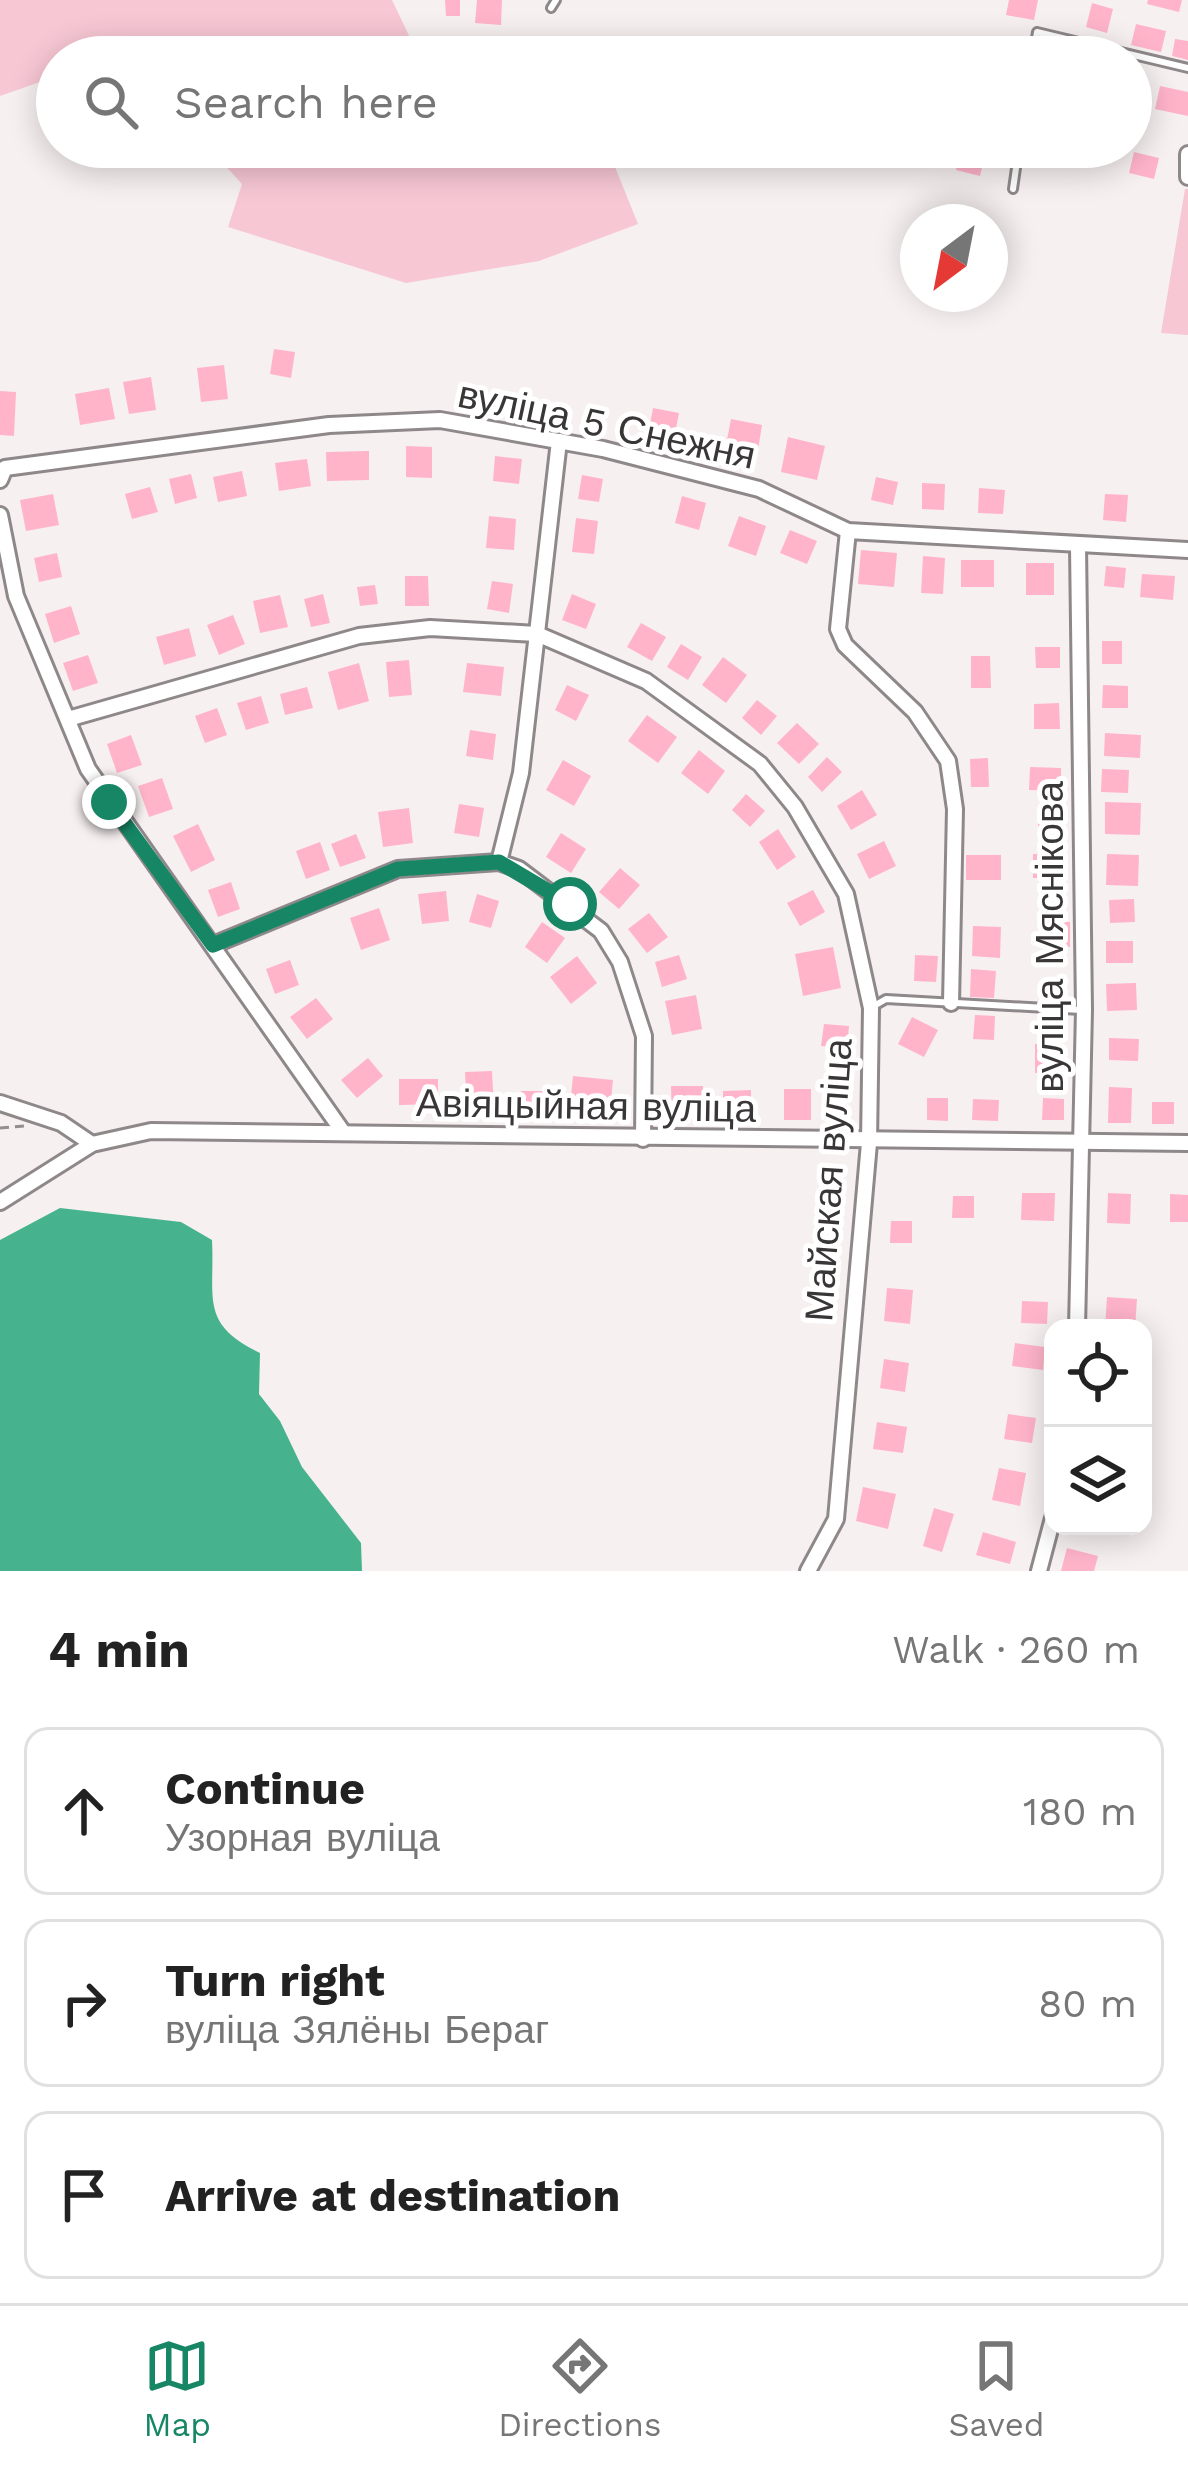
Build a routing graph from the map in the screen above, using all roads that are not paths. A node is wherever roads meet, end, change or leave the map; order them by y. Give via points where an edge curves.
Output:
1 (1152, 59) edge
2 (1188, 68) edge
3 (1188, 154) edge
4 (1016, 168) edge
5 (1188, 177) edge
6 (1013, 189) dead end
7 (559, 441) junction
8 (3, 474) edge
9 (0, 515) edge
10 (848, 531) junction
11 (1078, 546) junction
12 (1188, 550) edge
13 (537, 634) junction
14 (68, 719) junction
15 (499, 862) junction
16 (213, 945) junction
17 (951, 1004) junction
18 (871, 1008) junction
19 (1084, 1010) junction
20 (0, 1103) edge
21 (344, 1132) junction
22 (643, 1139) junction
23 (1082, 1142) junction
24 (869, 1143) junction
25 (1188, 1143) edge
26 (92, 1144) junction
27 (0, 1202) edge
28 (1077, 1319) edge
29 (1049, 1535) edge
30 (808, 1571) edge
31 (1039, 1571) edge

1 - 2 lane
3 - 5 street
4 - 6 lane
7 - 8 street, вуліца 5 Снежня via 440,420 329,425
7 - 10 street, вуліца 5 Снежня via 759,489
7 - 13 street
9 - 14 street via 16,596
10 - 11 street, вуліца 5 Снежня
10 - 17 street via 838,629 934,736 955,784
11 - 12 street, вуліца 5 Снежня
11 - 19 street, вуліца Мяснікова
13 - 14 street, Майская вуліца via 430,628 359,636
13 - 15 street via 521,773
13 - 18 street, Майская вуліца via 646,681 760,764 846,893
14 - 16 street via 109,802
15 - 16 street via 398,869
15 - 22 street via 570,904 620,962 644,1036
16 - 21 street
17 - 18 lane via 886,999
17 - 19 lane
18 - 24 street, Майская вуліца
19 - 23 street, вуліца Мяснікова
20 - 26 street via 61,1123
21 - 22 street, Авіяцыйная вуліца
21 - 26 street, Авіяцыйная вуліца via 151,1131
22 - 24 street, Авіяцыйная вуліца
23 - 24 street, Авіяцыйная вуліца
23 - 25 street, Авіяцыйная вуліца
23 - 28 street, вуліца Мяснікова
24 - 30 street, Майская вуліца via 836,1520
26 - 27 street, Авіяцыйная вуліца
29 - 31 street

